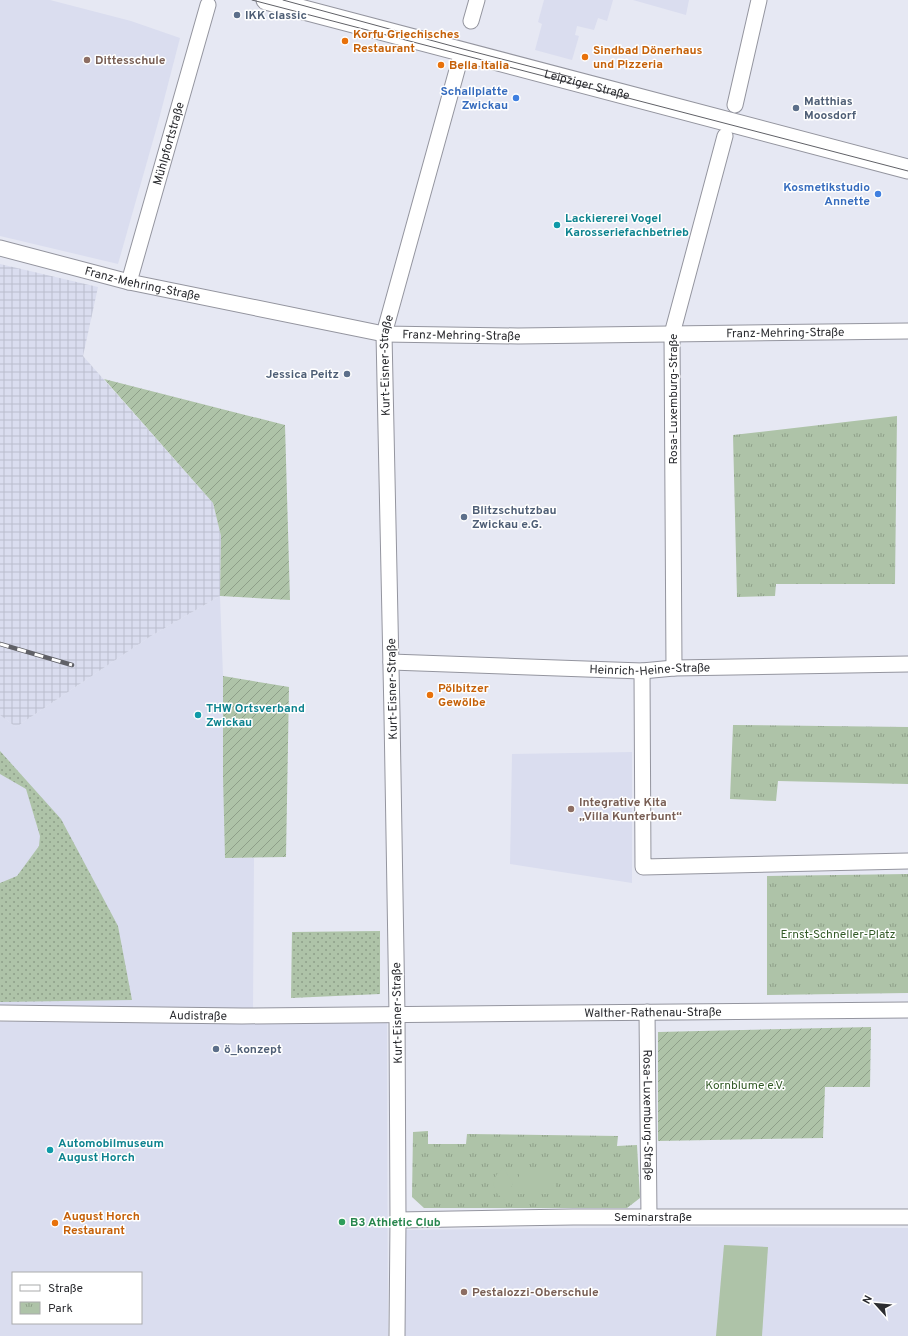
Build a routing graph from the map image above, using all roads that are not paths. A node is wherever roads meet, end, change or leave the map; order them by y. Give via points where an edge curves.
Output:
1 (266, 0) edge
2 (477, 0) edge
3 (759, 0) edge
4 (208, 5) dead end
5 (471, 21) dead end
6 (462, 52) junction
7 (735, 105) dead end
8 (725, 136) dead end
9 (908, 169) edge
10 (0, 248) edge
11 (129, 282) junction
12 (908, 331) edge
13 (384, 334) junction
14 (672, 334) junction
15 (391, 662) junction
16 (908, 664) edge
17 (674, 668) junction
18 (642, 671) junction
19 (908, 861) edge
20 (908, 1010) edge
21 (647, 1012) junction
22 (0, 1013) edge
23 (397, 1014) junction
24 (649, 1217) junction
25 (908, 1217) edge
26 (398, 1220) junction
27 (397, 1336) edge

1 - 6 street, Leipziger Straße
2 - 5 street
3 - 7 street
4 - 11 street, Mühlpfortstraße
6 - 9 street, Leipziger Straße
6 - 13 street, Kurt-Eisner-Straße
8 - 14 street, Rosa-Luxemburg-Straße
10 - 11 street, Franz-Mehring-Straße
11 - 13 street, Franz-Mehring-Straße
12 - 14 street, Franz-Mehring-Straße
13 - 14 street, Franz-Mehring-Straße
13 - 15 street, Kurt-Eisner-Straße
14 - 17 street, Rosa-Luxemburg-Straße
15 - 18 street, Heinrich-Heine-Straße
15 - 23 street, Kurt-Eisner-Straße
16 - 17 street, Heinrich-Heine-Straße
17 - 18 street, Heinrich-Heine-Straße
18 - 19 street via 643,867
20 - 21 street, Walther-Rathenau-Straße
21 - 23 street, Walther-Rathenau-Straße
21 - 24 street, Rosa-Luxemburg-Straße
22 - 23 street, Audistraße via 242,1016
23 - 26 street, Kurt-Eisner-Straße
24 - 25 street, Seminarstraße
24 - 26 street, Seminarstraße
26 - 27 street, Kurt-Eisner-Straße

